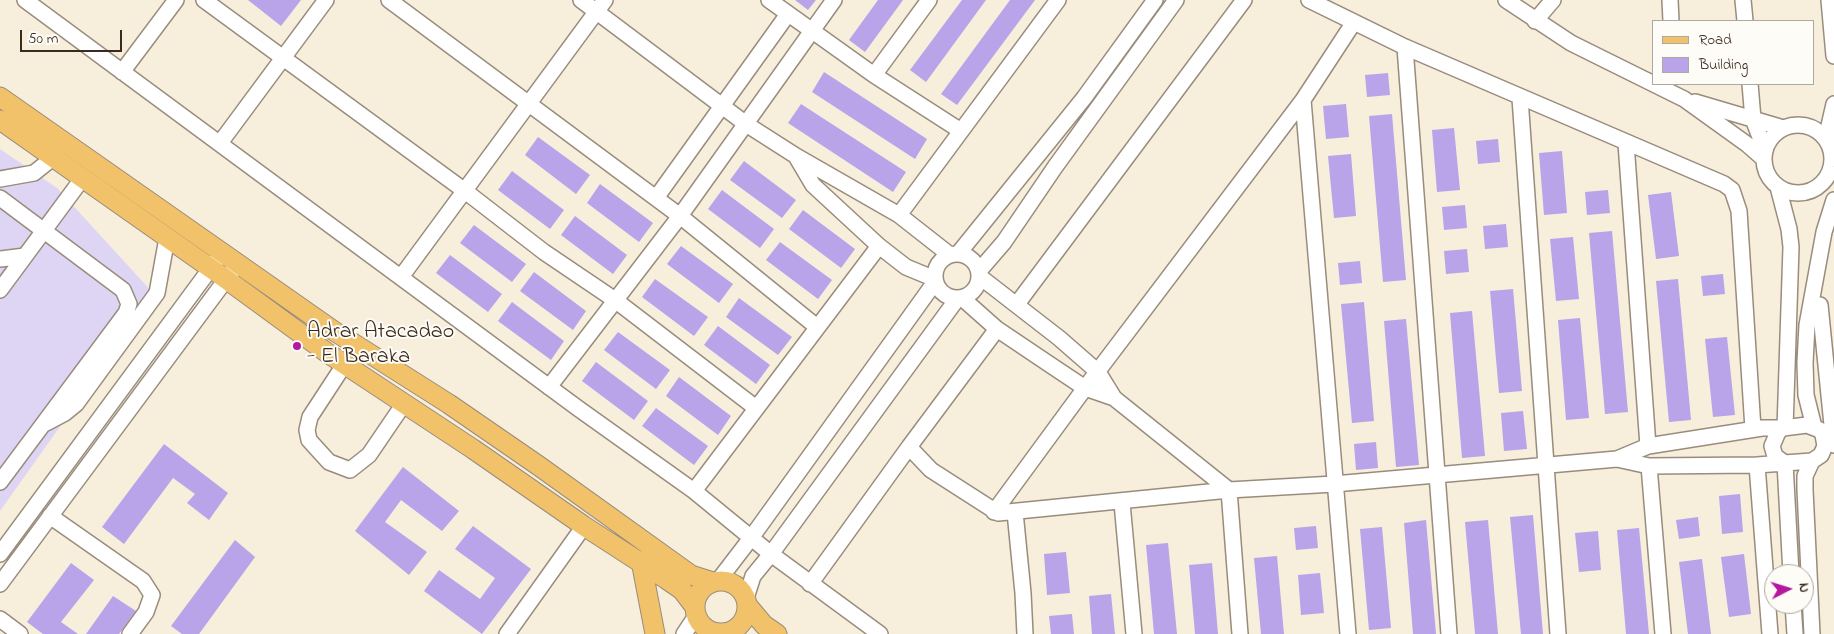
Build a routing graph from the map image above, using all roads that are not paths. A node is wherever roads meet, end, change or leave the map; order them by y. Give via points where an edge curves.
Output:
1 (25, 0) edge
2 (176, 0) edge
3 (204, 0) edge
4 (326, 0) edge
5 (389, 0) edge
6 (581, 0) edge
7 (769, 0) edge
8 (834, 0) edge
9 (929, 0) edge
10 (1058, 0) edge
11 (1155, 0) edge
12 (1176, 0) edge
13 (1244, 0) edge
14 (1308, 0) edge
15 (1506, 0) edge
16 (1553, 0) edge
17 (1670, 0) edge
18 (1743, 0) edge
19 (1829, 0) edge
20 (601, 6) edge
21 (788, 14) junction
22 (1671, 20) edge
23 (1744, 20) edge
24 (1535, 21) junction
25 (1354, 22) junction
26 (810, 31) junction
27 (1405, 48) junction
28 (1834, 56) edge
29 (283, 58) junction
30 (122, 72) junction
31 (874, 75) junction
32 (1652, 81) edge
33 (1660, 85) edge
34 (1750, 85) edge
35 (1677, 93) edge
36 (0, 97) edge
37 (1520, 98) junction
38 (1303, 100) junction
39 (529, 103) junction
40 (1834, 104) edge
41 (722, 105) junction
42 (1754, 119) junction
43 (0, 120) edge
44 (746, 124) junction
45 (1783, 128) junction
46 (961, 131) junction
47 (1829, 140) edge
48 (220, 144) junction
49 (1626, 144) junction
50 (1764, 154) junction
51 (796, 156) junction
52 (54, 157) junction
53 (1833, 178) edge
54 (0, 179) edge
55 (82, 179) junction
56 (1778, 187) junction
57 (465, 191) junction
58 (0, 198) edge
59 (656, 198) junction
60 (1834, 200) edge
61 (899, 215) junction
62 (680, 216) junction
63 (44, 232) junction
64 (167, 238) junction
65 (879, 246) junction
66 (954, 254) junction
67 (25, 256) junction
68 (231, 257) junction
69 (0, 259) edge
70 (211, 268) junction
71 (979, 274) junction
72 (401, 277) junction
73 (226, 279) junction
74 (935, 280) junction
75 (0, 290) edge
76 (960, 299) junction
77 (615, 300) junction
78 (1017, 304) junction
79 (1821, 305) edge
80 (817, 327) junction
81 (998, 329) junction
82 (344, 365) junction
83 (1098, 372) junction
84 (549, 387) junction
85 (1084, 388) junction
86 (1114, 398) junction
87 (403, 405) junction
88 (756, 408) junction
89 (42, 424) junction
90 (1814, 427) junction
91 (1784, 428) junction
92 (1753, 429) junction
93 (1832, 441) edge
94 (1648, 446) junction
95 (909, 447) junction
96 (1617, 459) junction
97 (1812, 461) junction
98 (1784, 462) junction
99 (1545, 465) junction
100 (1757, 465) junction
101 (1649, 466) junction
102 (1436, 474) junction
103 (0, 482) edge
104 (1334, 484) junction
105 (1229, 490) junction
106 (694, 491) junction
107 (1122, 502) junction
108 (994, 512) junction
109 (1015, 512) junction
110 (50, 516) junction
111 (584, 526) junction
112 (751, 538) junction
113 (0, 554) edge
114 (771, 554) junction
115 (641, 562) junction
116 (1791, 564) edge
117 (716, 581) junction
118 (0, 584) edge
119 (810, 584) junction
120 (747, 602) junction
121 (695, 612) junction
122 (1794, 614) edge
123 (0, 619) edge
124 (729, 633) edge
125 (20, 634) edge
126 (130, 634) edge
127 (507, 634) edge
128 (655, 634) edge
129 (684, 634) edge
130 (777, 634) edge
131 (880, 634) edge
132 (1024, 634) edge
133 (1134, 634) edge
134 (1240, 634) edge
135 (1348, 634) edge
136 (1449, 634) edge
137 (1558, 634) edge
138 (1663, 634) edge
139 (1770, 634) edge
140 (1795, 634) edge
141 (1812, 634) edge

1 - 30 street
2 - 30 street
3 - 29 street
4 - 29 street
5 - 39 street
6 - 20 street
7 - 21 street
8 - 26 street
9 - 31 street
10 - 46 street
11 - 66 street via 1084,98
12 - 71 street
13 - 78 street
14 - 25 street
15 - 24 street
16 - 24 street
17 - 22 street
18 - 23 street
19 - 28 street
20 - 39 street
20 - 41 street
21 - 26 street
21 - 41 street
24 - 32 street via 1571,43
25 - 27 street
25 - 38 street
26 - 31 street
26 - 44 street
27 - 37 street
27 - 102 street
29 - 48 street
29 - 57 street
30 - 48 street
31 - 46 street
33 - 35 street
34 - 42 street
35 - 42 street
35 - 50 street
36 - 68 main road
37 - 49 street
37 - 99 street
38 - 83 street
38 - 104 street
39 - 57 street
39 - 59 street
40 - 47 street
41 - 44 street
41 - 59 street
42 - 45 street
42 - 50 street
43 - 52 main road
44 - 51 street
44 - 62 street
45 - 47 street via 1802,125 1820,132
45 - 50 street via 1775,134
46 - 61 street
47 - 53 street
48 - 72 street
49 - 92 street via 1724,184 1736,198
49 - 94 street
50 - 56 street via 1767,174
51 - 61 street
51 - 65 street via 813,185
52 - 54 street via 34,173
52 - 55 main road
53 - 56 street via 1811,191 1794,194
55 - 63 street
55 - 64 main road
56 - 91 street via 1791,247
57 - 72 street
57 - 77 street via 544,252
58 - 63 street
59 - 62 street
60 - 79 street via 1824,232
61 - 66 street
62 - 77 street
62 - 80 street
63 - 67 street
63 - 89 street via 123,290 129,304 126,313
64 - 70 main road
64 - 89 street via 157,293 76,404 66,413
65 - 74 street via 906,267
65 - 80 street
66 - 71 street via 972,259
66 - 74 street via 942,259 937,266
67 - 69 street
67 - 75 street
68 - 70 street
68 - 73 street
68 - 117 main road via 334,331 531,460 691,575
70 - 73 main road
70 - 113 street
71 - 76 street via 973,292
71 - 78 street
72 - 84 street
73 - 82 main road
73 - 110 street
74 - 76 street via 943,294
74 - 112 street
76 - 81 street
76 - 114 street
77 - 84 street
77 - 88 street
78 - 83 street
79 - 90 street via 1805,380 1808,410
79 - 93 street
80 - 88 street
81 - 85 street
81 - 95 street
82 - 87 main road
82 - 87 street via 310,417 307,430 309,440 329,462 350,470 369,456
83 - 85 street
83 - 86 street
84 - 106 street
85 - 86 street
85 - 108 street
86 - 105 street
87 - 111 main road via 473,448
88 - 106 street
89 - 103 street
90 - 91 street
90 - 93 street
91 - 92 street
91 - 98 street via 1775,436 1772,446 1776,456
92 - 94 street
93 - 97 street
94 - 96 street
95 - 108 street via 931,470
95 - 119 street
96 - 99 street
96 - 101 street
97 - 98 street
97 - 141 street via 1805,476 1804,490
98 - 100 street
98 - 116 street
99 - 102 street
99 - 137 street
100 - 101 street
100 - 139 street
101 - 138 street
102 - 104 street
102 - 136 street
104 - 105 street
104 - 135 street
105 - 107 street
105 - 134 street
106 - 112 street
107 - 109 street
107 - 133 street
108 - 109 street
109 - 132 street
110 - 118 street
110 - 126 street via 148,588 151,602
111 - 115 main road
111 - 127 street
112 - 114 street
112 - 117 street
114 - 119 street
114 - 120 street via 753,576
115 - 121 main road via 682,590
115 - 128 main road
117 - 120 main road via 736,584
117 - 121 main road via 700,591
119 - 131 street
120 - 124 main road via 744,621
120 - 130 main road via 764,625
121 - 124 main road via 707,630
121 - 129 street
122 - 140 street
123 - 125 street

